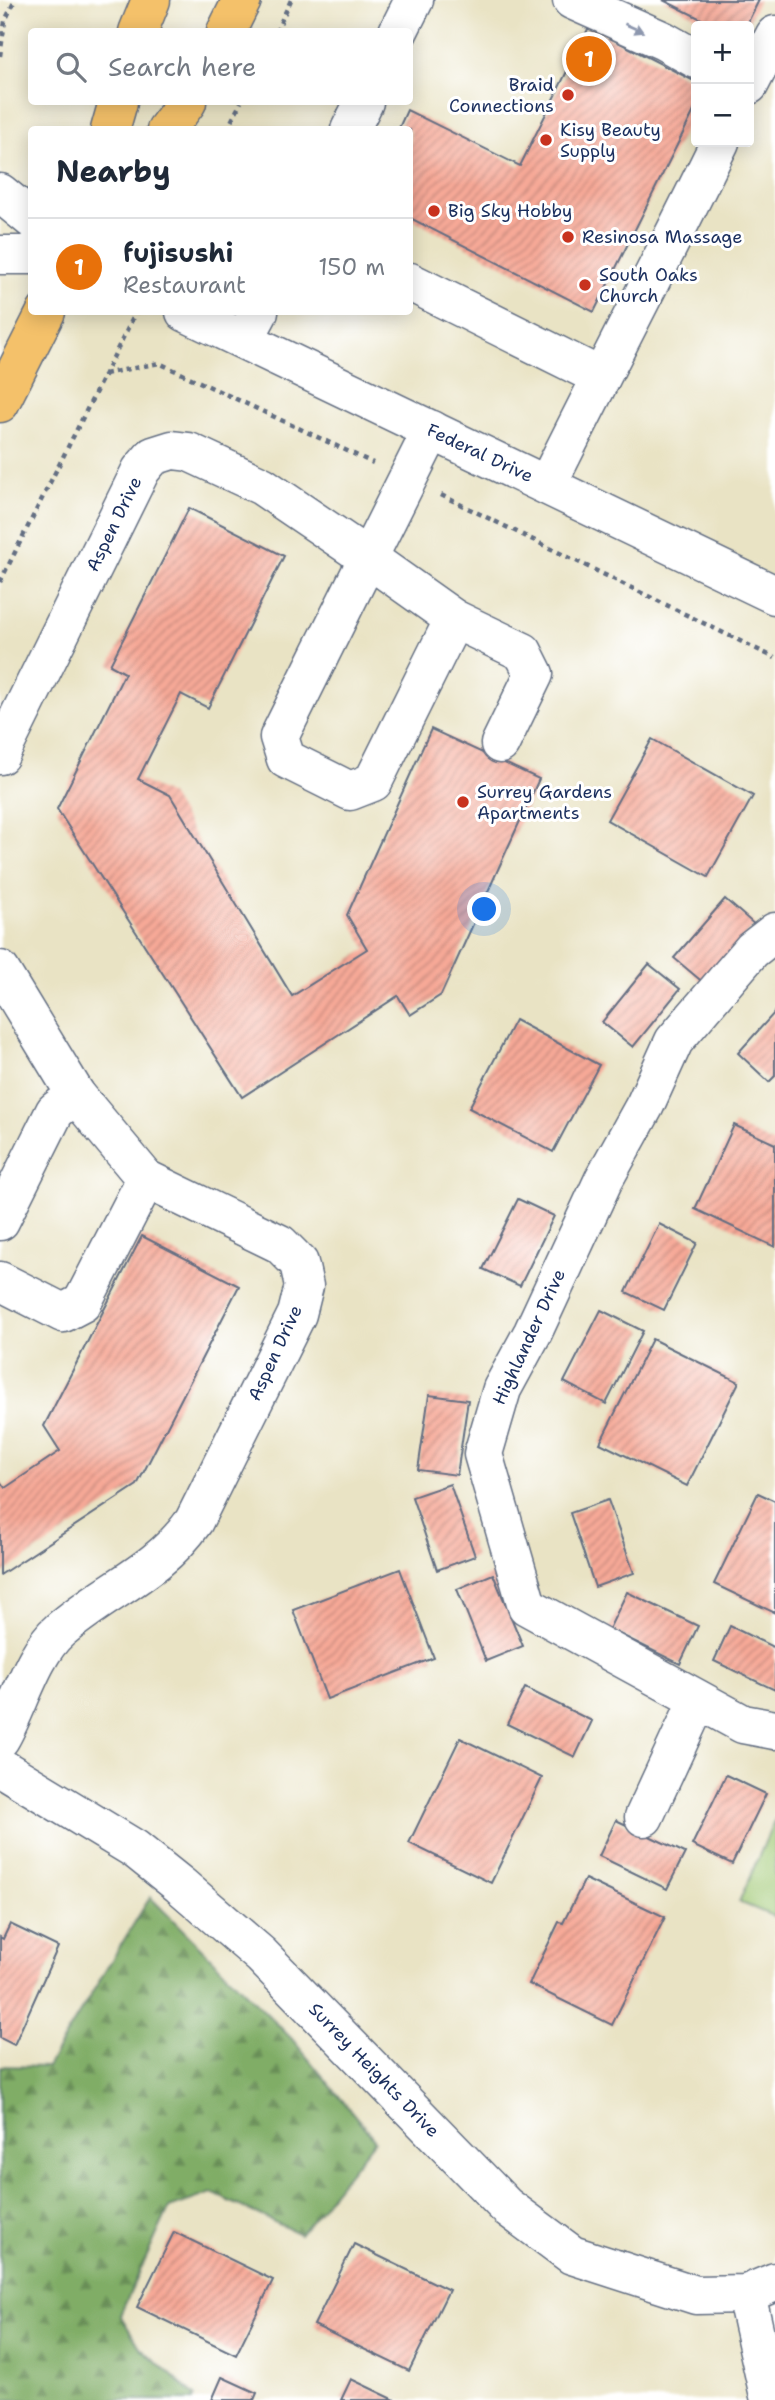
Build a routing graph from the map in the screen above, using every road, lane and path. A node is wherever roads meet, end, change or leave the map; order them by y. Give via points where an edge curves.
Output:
1 (15, 0) edge
2 (151, 0) edge
3 (242, 0) edge
4 (291, 0) edge
5 (414, 0) edge
6 (572, 0) edge
7 (2, 19) edge
8 (140, 28) edge
9 (228, 28) edge
10 (278, 28) edge
11 (400, 28) edge
12 (775, 35) edge
13 (0, 55) edge
14 (691, 56) edge
15 (750, 84) edge
16 (117, 105) edge
17 (185, 105) edge
18 (240, 105) edge
19 (362, 105) edge
20 (111, 126) edge
21 (169, 126) edge
22 (229, 126) edge
23 (352, 126) edge
24 (718, 147) edge
25 (0, 193) edge
26 (28, 216) edge
27 (28, 254) edge
28 (0, 255) edge
29 (413, 283) edge
30 (44, 315) edge
31 (134, 315) edge
32 (199, 315) edge
33 (251, 326) edge
34 (601, 377) junction
35 (0, 403) edge
36 (432, 430) junction
37 (547, 485) junction
38 (368, 558) junction
39 (0, 582) edge
40 (775, 595) edge
41 (454, 619) junction
42 (500, 744) dead end
43 (0, 755) edge
44 (775, 932) edge
45 (0, 970) edge
46 (76, 1095) junction
47 (146, 1179) junction
48 (0, 1221) edge
49 (0, 1281) edge
50 (698, 1700) junction
51 (775, 1730) edge
52 (0, 1739) edge
53 (0, 1767) edge
54 (644, 1817) dead end
55 (760, 2288) edge
56 (770, 2400) edge

1 - 7 path
2 - 8 main road
3 - 9 main road
4 - 10 path
5 - 11 street
6 -> 14 street
7 - 13 path
12 - 15 street
16 - 20 main road
17 - 21 main road
18 - 22 path
19 - 23 street
24 - 34 street
25 - 26 street
27 - 28 street
29 - 34 street
30 - 35 main road
31 - 39 path
32 - 33 street, Federal Drive
33 - 36 street, Federal Drive
34 - 37 street
36 - 37 street, Federal Drive
36 - 38 street
37 - 40 street, Federal Drive
38 - 41 street
38 - 41 street via 279,737 286,759 350,791 373,782
38 - 43 street, Aspen Drive via 262,486 189,452 172,450 153,456 141,470
41 - 42 street via 523,652 534,674
44 - 50 street, Highlander Drive via 752,950 674,1041 502,1389 483,1454 527,1606
45 - 46 street, Aspen Drive
46 - 47 street, Aspen Drive
46 - 48 street via 55,1111
47 - 49 street via 82,1303 63,1313
47 - 52 street, Aspen Drive via 280,1244 299,1264 304,1286 297,1314 182,1539 58,1631 36,1663
50 - 51 street, Highlander Drive via 743,1724
50 - 54 street
53 - 55 street, Surrey Heights Drive via 135,1849 180,1885 261,1955 506,2206 572,2256 696,2295
55 - 56 street

